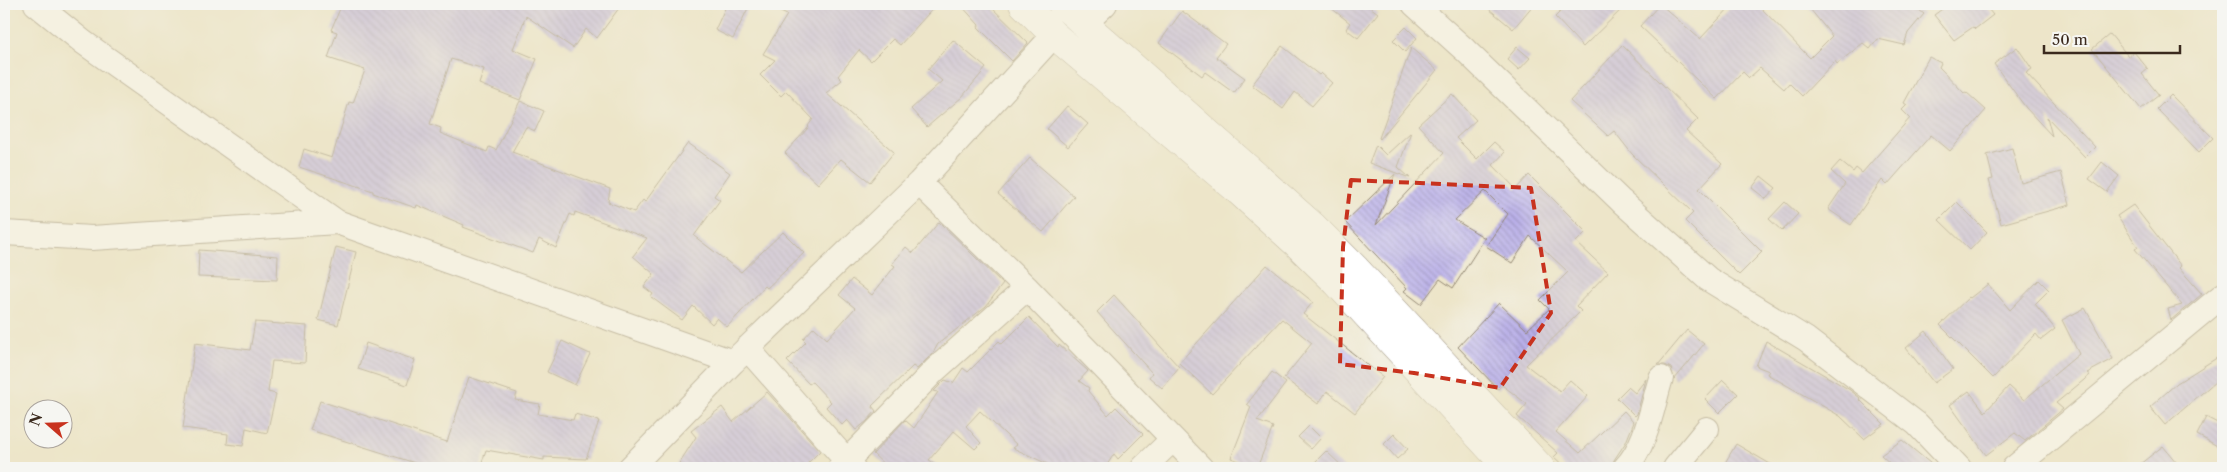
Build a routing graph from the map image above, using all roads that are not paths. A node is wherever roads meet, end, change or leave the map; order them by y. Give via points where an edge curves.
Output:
1 (36, 4) edge
2 (1023, 4) edge
3 (1062, 4) edge
4 (1105, 4) edge
5 (1414, 4) edge
6 (1084, 24) junction
7 (1054, 35) junction
8 (919, 183) junction
9 (337, 222) junction
10 (4, 233) edge
11 (1027, 288) junction
12 (2223, 295) edge
13 (1407, 342) junction
14 (740, 355) junction
15 (1661, 378) dead end
16 (1707, 429) dead end
17 (1173, 439) junction
18 (847, 466) edge
19 (630, 468) edge
20 (1142, 468) edge
21 (1200, 468) edge
22 (1508, 468) edge
23 (1542, 468) edge
24 (1626, 468) edge
25 (1675, 468) edge
26 (1959, 468) edge
27 (2014, 468) edge

1 - 9 street via 83,42
2 - 7 main road
3 - 6 main road
4 - 6 street
5 - 26 street via 1708,279 1806,339 1918,424
6 - 13 main road via 1313,226
7 - 8 street
7 - 13 main road via 1234,187 1336,282
8 - 11 street
8 - 14 street
9 - 10 street via 92,238
9 - 14 street
11 - 17 street
11 - 18 street via 935,370
12 - 27 street
13 - 22 main road
13 - 23 main road
14 - 18 street
14 - 19 street
15 - 24 street via 1640,446
16 - 25 street
17 - 20 street
17 - 21 street

